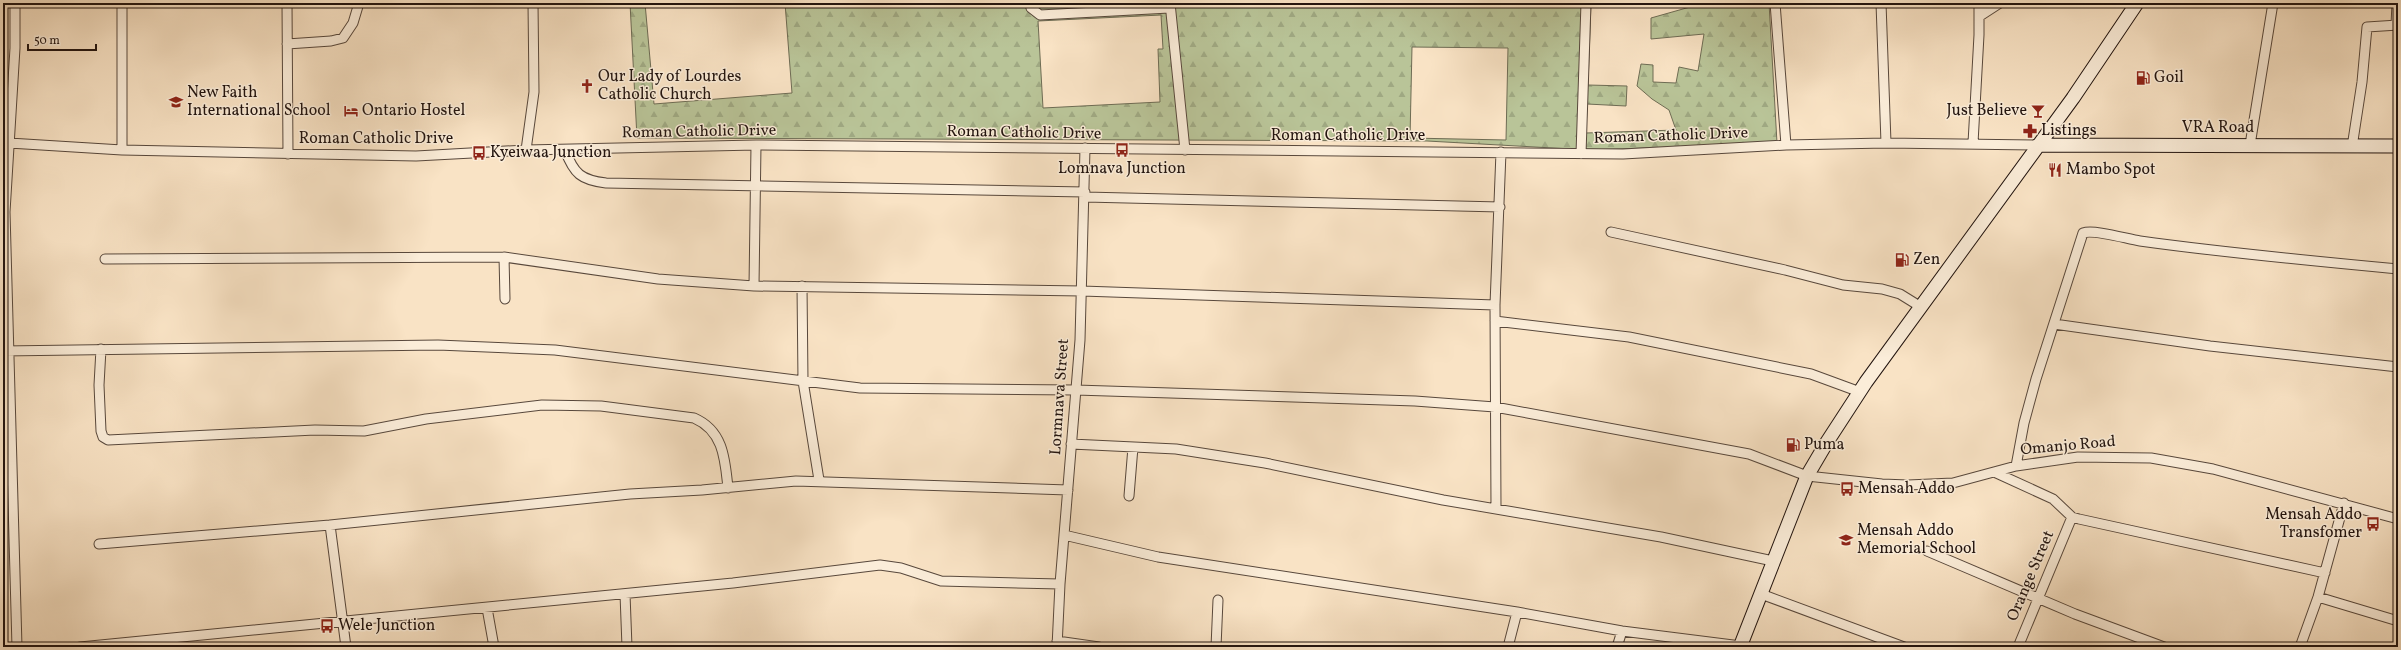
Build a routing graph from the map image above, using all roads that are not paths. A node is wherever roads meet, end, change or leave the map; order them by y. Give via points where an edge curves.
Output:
1 (15, 3) edge
2 (122, 3) edge
3 (287, 3) edge
4 (359, 3) edge
5 (533, 3) edge
6 (1030, 3) edge
7 (1586, 3) edge
8 (1775, 3) edge
9 (1881, 3) edge
10 (1979, 3) edge
11 (2000, 3) edge
12 (2137, 3) edge
13 (2274, 3) edge
14 (2397, 3) edge
15 (1170, 6) edge
16 (1980, 16) junction
17 (2397, 25) edge
18 (287, 44) junction
19 (9, 143) junction
20 (1886, 143) junction
21 (1973, 143) junction
22 (1786, 145) junction
23 (2250, 145) junction
24 (756, 146) junction
25 (2038, 146) junction
26 (2352, 146) junction
27 (2398, 146) edge
28 (1085, 148) junction
29 (122, 150) junction
30 (526, 150) junction
31 (565, 150) junction
32 (1184, 150) junction
33 (1501, 152) junction
34 (288, 154) junction
35 (1581, 154) junction
36 (755, 184) junction
37 (1085, 195) junction
38 (1500, 207) junction
39 (4, 212) edge
40 (1610, 232) dead end
41 (504, 257) junction
42 (105, 259) dead end
43 (2398, 269) edge
44 (754, 286) junction
45 (802, 286) junction
46 (1082, 292) junction
47 (504, 299) dead end
48 (1494, 305) junction
49 (1921, 307) junction
50 (1495, 321) junction
51 (2054, 324) junction
52 (101, 349) junction
53 (6, 351) edge
54 (2398, 367) edge
55 (803, 381) junction
56 (1076, 390) junction
57 (1860, 392) junction
58 (1495, 407) junction
59 (1071, 444) junction
60 (1133, 447) junction
61 (2016, 466) junction
62 (1994, 472) junction
63 (1807, 476) junction
64 (819, 480) junction
65 (728, 488) junction
66 (1068, 490) junction
67 (1129, 496) dead end
68 (2344, 503) junction
69 (1496, 508) junction
70 (2072, 517) junction
71 (2398, 519) edge
72 (330, 526) junction
73 (1064, 535) junction
74 (99, 544) dead end
75 (1927, 551) dead end
76 (1773, 561) junction
77 (2325, 573) junction
78 (1060, 584) junction
79 (625, 594) junction
80 (1761, 594) junction
81 (2037, 597) junction
82 (2318, 597) junction
83 (1218, 600) dead end
84 (487, 608) junction
85 (1517, 612) junction
86 (2398, 621) edge
87 (343, 622) junction
88 (1622, 631) junction
89 (1057, 644) edge
90 (18, 647) edge
91 (80, 647) edge
92 (346, 647) edge
93 (494, 647) edge
94 (627, 647) edge
95 (1099, 647) edge
96 (1216, 647) edge
97 (1508, 647) edge
98 (1617, 647) edge
99 (1740, 647) edge
100 (1904, 647) edge
101 (2018, 647) edge
102 (2164, 647) edge
103 (2300, 647) edge

1 - 19 street
2 - 29 street
3 - 18 street
4 - 18 street via 354,23 343,38
5 - 30 street via 534,92
6 - 15 street via 1031,8 1040,15
7 - 35 street
8 - 22 street
9 - 20 street
10 - 16 street
11 - 16 street
12 - 25 main road
13 - 23 street
14 - 17 street
15 - 32 street
16 - 21 street
17 - 26 street via 2367,26
18 - 34 street
19 - 29 street, Roman Catholic Drive
19 - 39 street
20 - 21 street, Roman Catholic Drive
20 - 22 street, Roman Catholic Drive
21 - 25 street, Roman Catholic Drive
22 - 35 street, Roman Catholic Drive
23 - 25 main road, VRA Road
23 - 26 main road, VRA Road
24 - 28 street, Roman Catholic Drive
24 - 31 street, Roman Catholic Drive
24 - 36 street
25 - 49 main road
26 - 27 main road, VRA Road
28 - 32 street, Roman Catholic Drive
28 - 37 street, Lormnava Street
29 - 34 street, Roman Catholic Drive
30 - 31 street, Roman Catholic Drive
30 - 34 street, Roman Catholic Drive via 423,156
31 - 36 street via 574,168 588,181
32 - 33 street, Roman Catholic Drive
33 - 35 street, Roman Catholic Drive
33 - 38 street
36 - 37 street
36 - 44 street
37 - 38 street
37 - 46 street, Lormnava Street
38 - 48 street
39 - 53 street
40 - 49 street via 1844,285 1882,289 1900,294
41 - 42 street
41 - 44 street via 658,279
41 - 47 street
43 - 51 street via 2284,259 2085,232 2073,260
44 - 45 street
45 - 46 street
45 - 55 street
46 - 48 street
46 - 56 street, Lormnava Street
48 - 50 street
49 - 57 main road
50 - 57 street via 1629,337 1811,374
50 - 58 street
51 - 54 street via 2210,346
51 - 61 street via 2024,423
52 - 53 street, Omanjo Road
52 - 55 street, Omanjo Road via 438,345 555,350
52 - 65 street via 101,431 103,437 108,440 315,430 364,431 426,419 526,406 587,405 699,420 720,441 723,448
53 - 90 street
55 - 56 street, Omanjo Road via 860,388
55 - 64 street
56 - 58 street, Omanjo Road via 1368,399
56 - 59 street, Lormnava Street
57 - 63 main road
58 - 63 street, Omanjo Road via 1749,454
58 - 69 street
59 - 60 street
59 - 66 street, Lormnava Street
60 - 67 street
60 - 69 street via 1176,450 1265,463
61 - 62 street, Omanjo Road
61 - 68 street, Omanjo Road via 2078,457 2151,458 2213,469
62 - 63 street, Omanjo Road via 1953,483 1921,485 1882,484
62 - 70 street via 2053,499
63 - 76 main road
64 - 65 street
64 - 66 street
65 - 72 street via 630,494
66 - 73 street, Lormnava Street
68 - 71 street, Omanjo Road
68 - 77 street
69 - 76 street via 1661,537
70 - 77 street via 2148,536
70 - 81 street, Orange Street
72 - 74 street
72 - 87 street
73 - 78 street, Lormnava Street
73 - 85 street via 1158,557
75 - 81 street
76 - 80 main road
77 - 82 street
78 - 79 street via 941,581 901,568 880,565
78 - 89 street, Lormnava Street
79 - 84 street
79 - 94 street
80 - 99 main road
80 - 100 street
81 - 101 street, Orange Street
81 - 102 street
82 - 86 street
82 - 103 street
83 - 96 street
84 - 87 street
84 - 93 street
85 - 88 street
85 - 97 street
87 - 91 street
87 - 92 street
88 - 98 street
88 - 99 street
89 - 95 street

